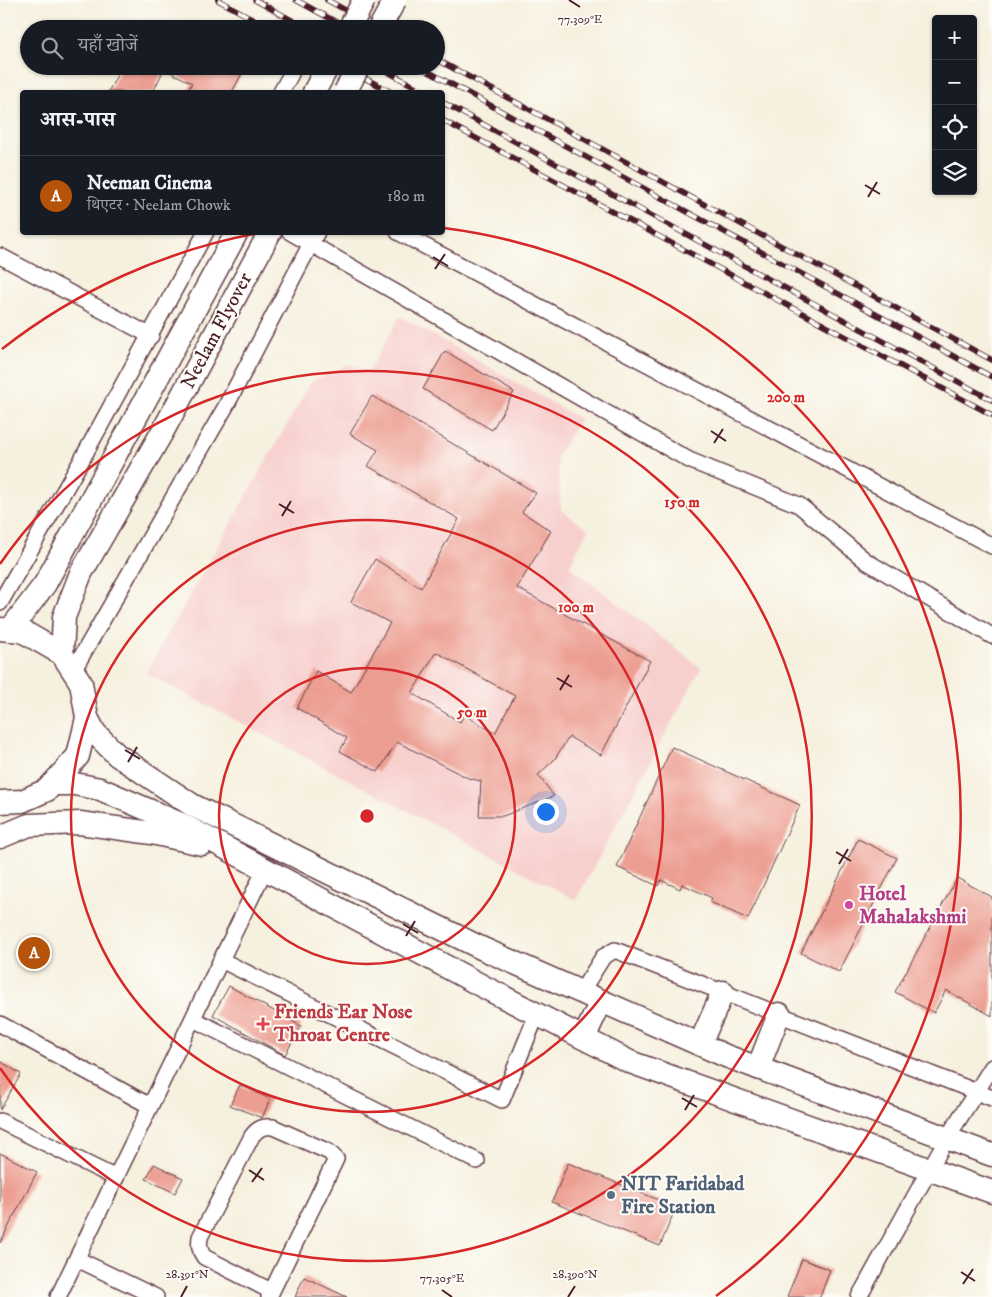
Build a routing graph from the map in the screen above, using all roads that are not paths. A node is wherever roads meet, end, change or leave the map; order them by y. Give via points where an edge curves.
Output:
1 (364, 0) edge
2 (395, 0) edge
3 (353, 20) edge
4 (385, 20) edge
5 (290, 75) edge
6 (323, 75) edge
7 (354, 75) edge
8 (282, 90) edge
9 (315, 90) edge
10 (346, 90) edge
11 (204, 235) edge
12 (235, 235) edge
13 (268, 235) edge
14 (404, 235) edge
15 (313, 238) edge
16 (0, 256) edge
17 (151, 336) junction
18 (992, 546) edge
19 (0, 603) edge
20 (5, 629) edge
21 (992, 636) edge
22 (68, 662) junction
23 (88, 718) junction
24 (52, 784) junction
25 (8, 802) edge
26 (0, 820) edge
27 (0, 837) edge
28 (227, 849) junction
29 (265, 869) junction
30 (221, 960) junction
31 (581, 992) junction
32 (723, 992) junction
33 (601, 1001) junction
34 (537, 1014) junction
35 (779, 1014) junction
36 (193, 1019) junction
37 (0, 1024) edge
38 (584, 1038) junction
39 (700, 1044) junction
40 (992, 1067) edge
41 (758, 1068) junction
42 (976, 1092) junction
43 (992, 1098) edge
44 (150, 1106) junction
45 (0, 1121) edge
46 (947, 1138) junction
47 (992, 1155) edge
48 (477, 1161) dead end
49 (929, 1169) junction
50 (116, 1178) junction
51 (992, 1192) edge
52 (77, 1259) junction
53 (270, 1294) edge
54 (58, 1297) edge
55 (156, 1297) edge
56 (859, 1297) edge

1 - 3 street, bridge
2 - 4 street, bridge
5 - 8 street
6 - 9 street
7 - 10 street, bridge
11 - 17 street
12 - 20 street, Neelam Flyover via 45,584
13 - 22 street, Neelam Flyover via 164,429 81,573 64,617
14 - 18 street
15 - 21 street via 689,460 799,506 866,562
15 - 22 street via 226,406
16 - 17 street
17 - 19 street
20 - 22 street via 22,631
22 - 23 street via 81,683
23 - 24 street via 78,756
23 - 31 street via 94,733 118,755 192,805 482,948
24 - 25 street via 47,790 22,801
24 - 28 street via 100,789 183,825
25 - 26 street
27 - 28 street via 29,825 80,823
28 - 29 street
29 - 30 street
29 - 34 street
30 - 34 street via 502,1100
30 - 36 street
31 - 32 street via 603,957 615,950
31 - 33 street
32 - 35 street
32 - 39 street
33 - 38 street
33 - 39 street
34 - 38 street
35 - 41 street
35 - 42 street
36 - 44 street
36 - 48 street
37 - 44 street
38 - 49 street via 630,1062
39 - 41 street
40 - 42 street
41 - 46 street
42 - 43 street
42 - 46 street
44 - 50 street
45 - 50 street
46 - 47 street
46 - 49 street
49 - 51 street
49 - 56 street
50 - 52 street
52 - 54 street
52 - 55 street
53 - 53 street via 336,1159 329,1152 265,1126 252,1136 199,1244 204,1257

